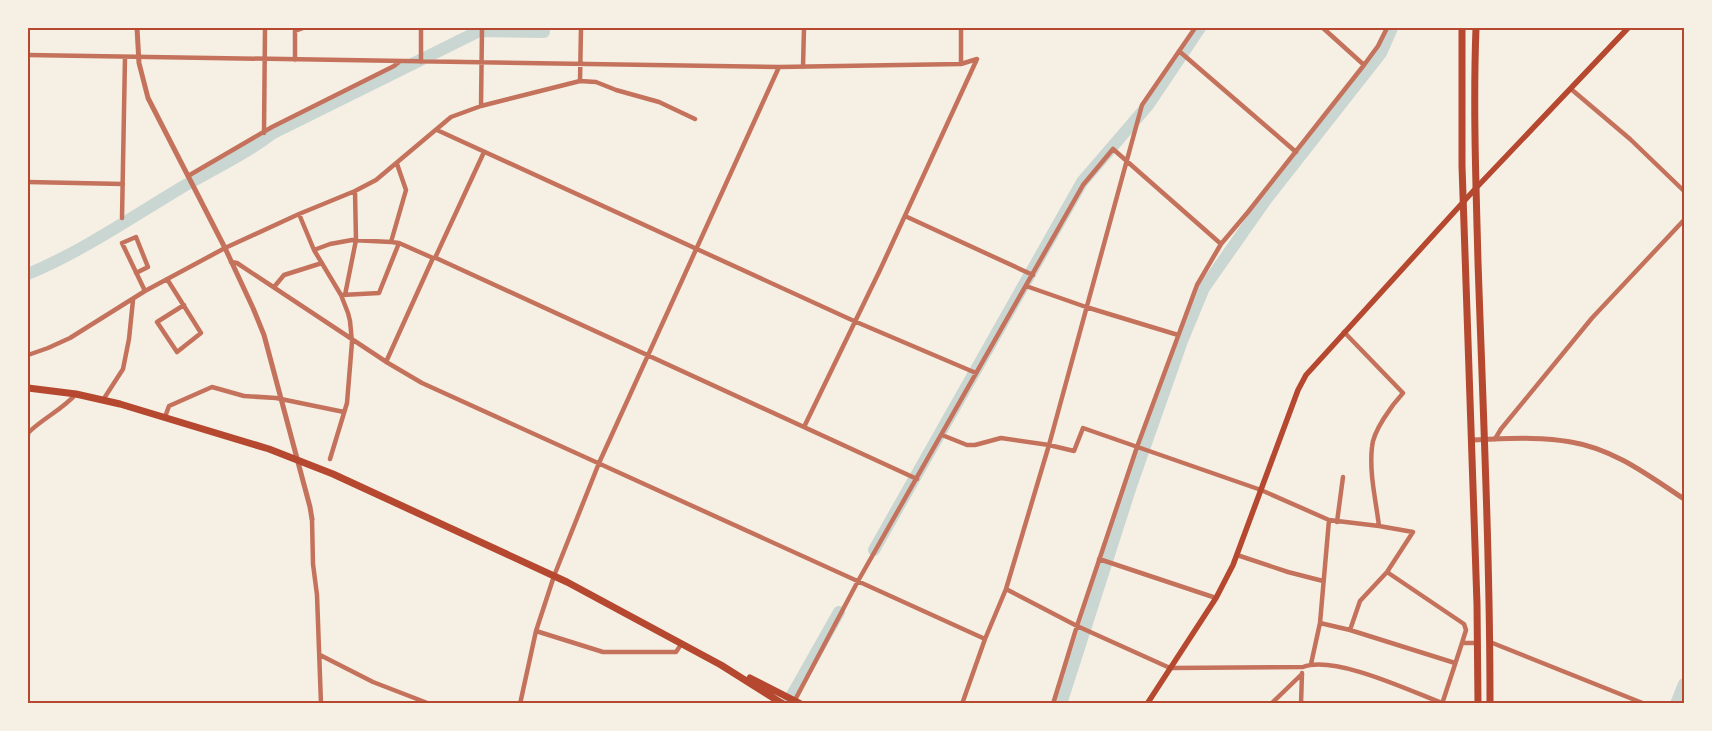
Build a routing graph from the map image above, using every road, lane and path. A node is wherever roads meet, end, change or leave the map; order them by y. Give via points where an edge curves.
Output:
1 (136, 28) edge
2 (265, 28) edge
3 (303, 28) edge
4 (421, 28) edge
5 (482, 28) edge
6 (582, 28) edge
7 (804, 28) edge
8 (961, 28) edge
9 (1195, 28) edge
10 (1323, 28) edge
11 (1387, 28) edge
12 (1462, 28) edge
13 (1476, 28) edge
14 (1628, 28) edge
15 (1179, 51) junction
16 (28, 55) edge
17 (125, 57) junction
18 (138, 57) junction
19 (264, 59) junction
20 (295, 60) junction
21 (399, 62) junction
22 (420, 62) junction
23 (482, 62) junction
24 (581, 64) junction
25 (961, 64) junction
26 (1364, 65) junction
27 (779, 67) junction
28 (803, 67) junction
29 (580, 81) junction
30 (1571, 89) junction
31 (481, 106) junction
32 (695, 119) dead end
33 (437, 130) junction
34 (264, 133) junction
35 (484, 152) junction
36 (1296, 152) junction
37 (1128, 162) junction
38 (397, 164) junction
39 (188, 176) junction
40 (28, 182) edge
41 (123, 184) junction
42 (1476, 188) junction
43 (355, 191) junction
44 (1684, 191) edge
45 (1463, 203) junction
46 (299, 214) junction
47 (905, 216) junction
48 (122, 218) dead end
49 (1684, 220) edge
50 (356, 240) junction
51 (391, 242) junction
52 (399, 243) junction
53 (1221, 244) junction
54 (225, 248) junction
55 (696, 249) junction
56 (314, 250) junction
57 (434, 258) junction
58 (231, 262) junction
59 (322, 263) junction
60 (136, 273) junction
61 (1033, 275) junction
62 (167, 279) junction
63 (1026, 286) junction
64 (274, 287) junction
65 (144, 291) junction
66 (343, 295) junction
67 (132, 300) junction
68 (184, 305) junction
69 (1086, 308) junction
70 (854, 321) junction
71 (1344, 332) junction
72 (1178, 335) junction
73 (351, 338) junction
74 (28, 355) edge
75 (648, 355) junction
76 (387, 363) junction
77 (976, 373) junction
78 (28, 388) edge
79 (76, 394) junction
80 (282, 399) junction
81 (103, 400) junction
82 (344, 412) junction
83 (165, 417) junction
84 (804, 426) junction
85 (28, 433) edge
86 (942, 434) junction
87 (1471, 440) junction
88 (1484, 440) junction
89 (1495, 440) junction
90 (1049, 445) junction
91 (1138, 448) junction
92 (298, 459) junction
93 (330, 460) dead end
94 (599, 463) junction
95 (1343, 477) dead end
96 (917, 479) junction
97 (1261, 490) junction
98 (1684, 499) edge
99 (312, 519) joint
100 (1329, 520) junction
101 (1337, 522) junction
102 (1379, 526) junction
103 (1237, 555) junction
104 (1100, 559) junction
105 (1387, 572) junction
106 (554, 576) junction
107 (858, 581) junction
108 (1323, 581) junction
109 (1006, 589) junction
110 (1216, 598) junction
111 (1320, 623) junction
112 (1077, 626) junction
113 (1350, 630) junction
114 (536, 631) junction
115 (985, 639) junction
116 (1490, 642) junction
117 (682, 643) junction
118 (1462, 643) junction
119 (1478, 643) junction
120 (320, 655) junction
121 (1455, 663) junction
122 (1311, 664) junction
123 (1303, 667) junction
124 (1170, 668) junction
125 (1302, 674) junction
126 (766, 689) junction
127 (798, 702) edge
128 (1442, 703) edge
129 (321, 704) edge
130 (430, 704) edge
131 (520, 704) edge
132 (784, 704) edge
133 (962, 704) edge
134 (1053, 704) edge
135 (1147, 704) edge
136 (1271, 704) edge
137 (1301, 704) edge
138 (1478, 704) edge
139 (1490, 704) edge
140 (1645, 704) edge

1 - 18 street
2 - 19 street
3 - 20 street via 295,31
4 - 22 street
5 - 23 street
6 - 24 street
7 - 28 street
8 - 25 street
9 - 15 street
10 - 26 street
11 - 26 street
12 - 45 highway
13 - 42 highway
14 - 30 main road
15 - 36 street
15 - 37 street via 1142,105
16 - 17 street
17 - 18 street
17 - 41 street
18 - 19 street
18 - 39 street via 148,98
19 - 20 street
19 - 34 street
20 - 21 street
21 - 22 street
21 - 34 street
22 - 23 street
23 - 24 street
23 - 31 street
24 - 27 street
24 - 29 street
25 - 28 street
25 - 47 street via 977,59
26 - 36 street
27 - 28 street
27 - 55 street
29 - 31 street
29 - 32 street via 596,82 659,102
30 - 42 main road
30 - 44 street
31 - 33 street via 451,117
33 - 35 street
33 - 38 street
34 - 39 street
35 - 55 street
35 - 57 street
36 - 53 street
37 - 53 street
37 - 61 street via 1113,149 1083,185
37 - 69 street
38 - 43 street
38 - 51 street via 406,190
39 - 54 street
40 - 41 street
41 - 48 street
42 - 45 main road
42 - 88 highway
43 - 46 street
43 - 50 street
45 - 71 main road
45 - 87 highway
46 - 54 street
46 - 56 street
47 - 61 street
47 - 70 street
49 - 89 street via 1592,318
50 - 51 street
50 - 56 street
50 - 66 street
51 - 52 street
52 - 57 street
52 - 66 street via 379,294
53 - 72 street via 1197,285
54 - 58 street
54 - 62 street
55 - 70 street
55 - 75 street
56 - 59 street
57 - 75 street
57 - 76 street
58 - 64 street
58 - 80 street via 261,326
59 - 64 street via 284,276
59 - 66 street
60 - 60 street via 122,243 136,237 148,267
60 - 65 street
61 - 63 street
62 - 65 street
62 - 68 street
63 - 69 street
63 - 77 street
64 - 73 street
65 - 67 street
66 - 73 street
67 - 74 street via 70,338
67 - 81 street via 123,369
68 - 68 street via 201,333 177,352 157,322
69 - 72 street
69 - 90 street
70 - 77 street
70 - 84 street
71 - 97 main road via 1315,364 1298,390
71 - 102 street via 1403,393 1379,428 1372,446
72 - 91 street
73 - 76 street
73 - 82 street
75 - 84 street
75 - 94 street
76 - 94 street via 422,383
77 - 86 street
78 - 79 highway
79 - 81 highway
79 - 85 street
80 - 82 street
80 - 83 street via 244,396 210,388 169,406
80 - 92 street
81 - 83 highway
82 - 93 street
83 - 92 highway
84 - 96 street
86 - 90 street via 967,446 1001,438
86 - 96 street
87 - 88 street
87 - 119 highway
88 - 89 street
88 - 116 highway
89 - 98 street via 1584,444 1630,463
90 - 91 street via 1074,451 1083,428
90 - 109 street
91 - 97 street
91 - 104 street
92 - 99 street
92 - 106 highway
94 - 106 street
94 - 107 street
95 - 101 street
96 - 107 street
97 - 100 street
97 - 103 main road
99 - 120 street
100 - 101 street
100 - 108 street
101 - 102 street
102 - 105 street via 1413,532
103 - 108 street
103 - 110 main road
104 - 110 street
104 - 112 street
105 - 113 street via 1360,601
105 - 118 street via 1464,624
106 - 114 street
106 - 117 highway
107 - 115 street
107 - 127 street
108 - 111 street
109 - 112 street
109 - 115 street
110 - 124 main road
111 - 113 street
111 - 122 street
112 - 124 street
112 - 134 street
113 - 121 street
114 - 117 street via 603,652 676,652
114 - 131 street
115 - 133 street
116 - 139 highway
116 - 140 street
117 - 126 highway
118 - 119 street
118 - 121 street
119 - 138 highway
120 - 129 street
120 - 130 street via 373,682
121 - 128 street
122 - 123 street
122 - 128 street via 1343,668
123 - 124 street
123 - 125 street
124 - 135 main road
125 - 136 street
125 - 137 street
126 - 127 highway
126 - 132 highway

